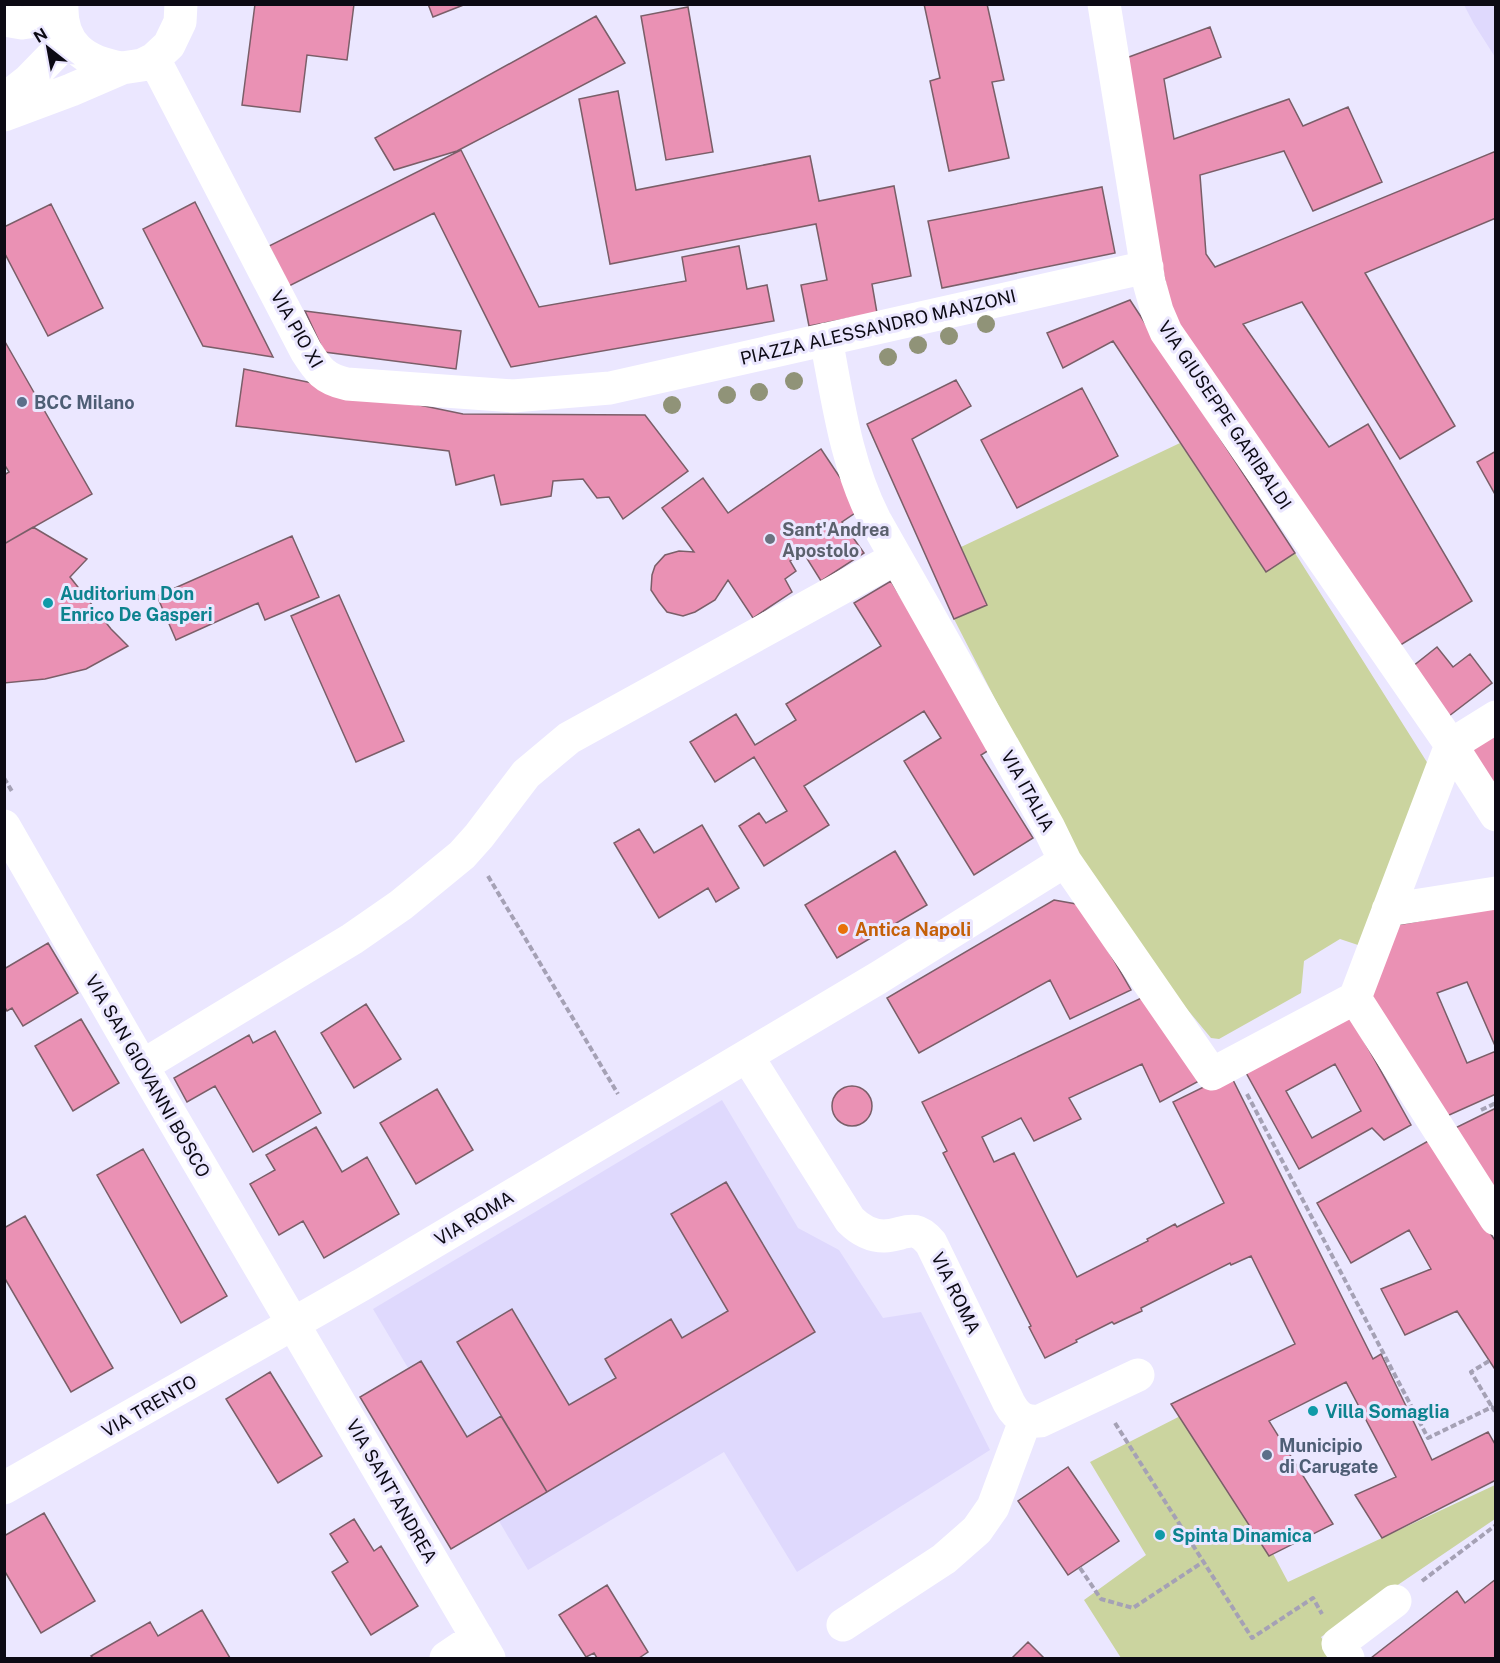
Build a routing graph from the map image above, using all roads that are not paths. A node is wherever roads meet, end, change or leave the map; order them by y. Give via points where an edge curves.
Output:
1 (181, 4) edge
2 (1104, 4) edge
3 (4, 20) edge
4 (64, 20) edge
5 (154, 59) junction
6 (122, 69) junction
7 (4, 100) edge
8 (4, 115) edge
9 (1147, 267) junction
10 (826, 339) junction
11 (610, 388) joint
12 (896, 558) junction
13 (1496, 717) edge
14 (1451, 745) junction
15 (1496, 815) edge
16 (4, 826) edge
17 (1065, 861) junction
18 (1496, 893) edge
19 (1388, 910) junction
20 (1355, 998) junction
21 (747, 1056) junction
22 (142, 1066) junction
23 (1496, 1218) edge
24 (294, 1325) junction
25 (1138, 1375) dead end
26 (1025, 1421) junction
27 (4, 1488) edge
28 (1395, 1601) road end
29 (843, 1625) dead end
30 (483, 1648) edge
31 (1343, 1651) edge
32 (446, 1659) edge

1 - 5 street via 180,22 169,45
2 - 9 street, VIA GIUSEPPE GARIBALDI
3 - 4 street
4 - 6 street via 83,55 101,65
4 - 7 street via 27,81
5 - 6 street
5 - 11 street, VIA PIO XI via 306,351 329,380 513,396
6 - 8 street
9 - 10 street, PIAZZA ALESSANDRO MANZONI
9 - 14 street, VIA GIUSEPPE GARIBALDI via 1157,311 1176,349
10 - 11 street, PIAZZA ALESSANDRO MANZONI
10 - 12 street, VIA ITALIA via 853,467 869,509
12 - 17 street, VIA ITALIA
12 - 22 street via 569,738 526,774 470,847 401,905
13 - 14 street
14 - 15 street, VIA GIUSEPPE GARIBALDI
14 - 19 street
16 - 22 street, VIA SAN GIOVANNI BOSCO
17 - 20 street, VIA ITALIA via 1212,1074
17 - 21 street, VIA ROMA
18 - 19 street
19 - 20 street
20 - 23 street
21 - 24 street, VIA ROMA
21 - 26 street, VIA ROMA via 850,1220 876,1235 912,1231 931,1243 1009,1403
22 - 24 street, VIA SAN GIOVANNI BOSCO
24 - 27 street, VIA TRENTO
24 - 30 street, VIA SANT'ANDREA
25 - 26 street via 1048,1418
26 - 29 street via 993,1507 977,1530 944,1559
28 - 31 street
30 - 32 street

